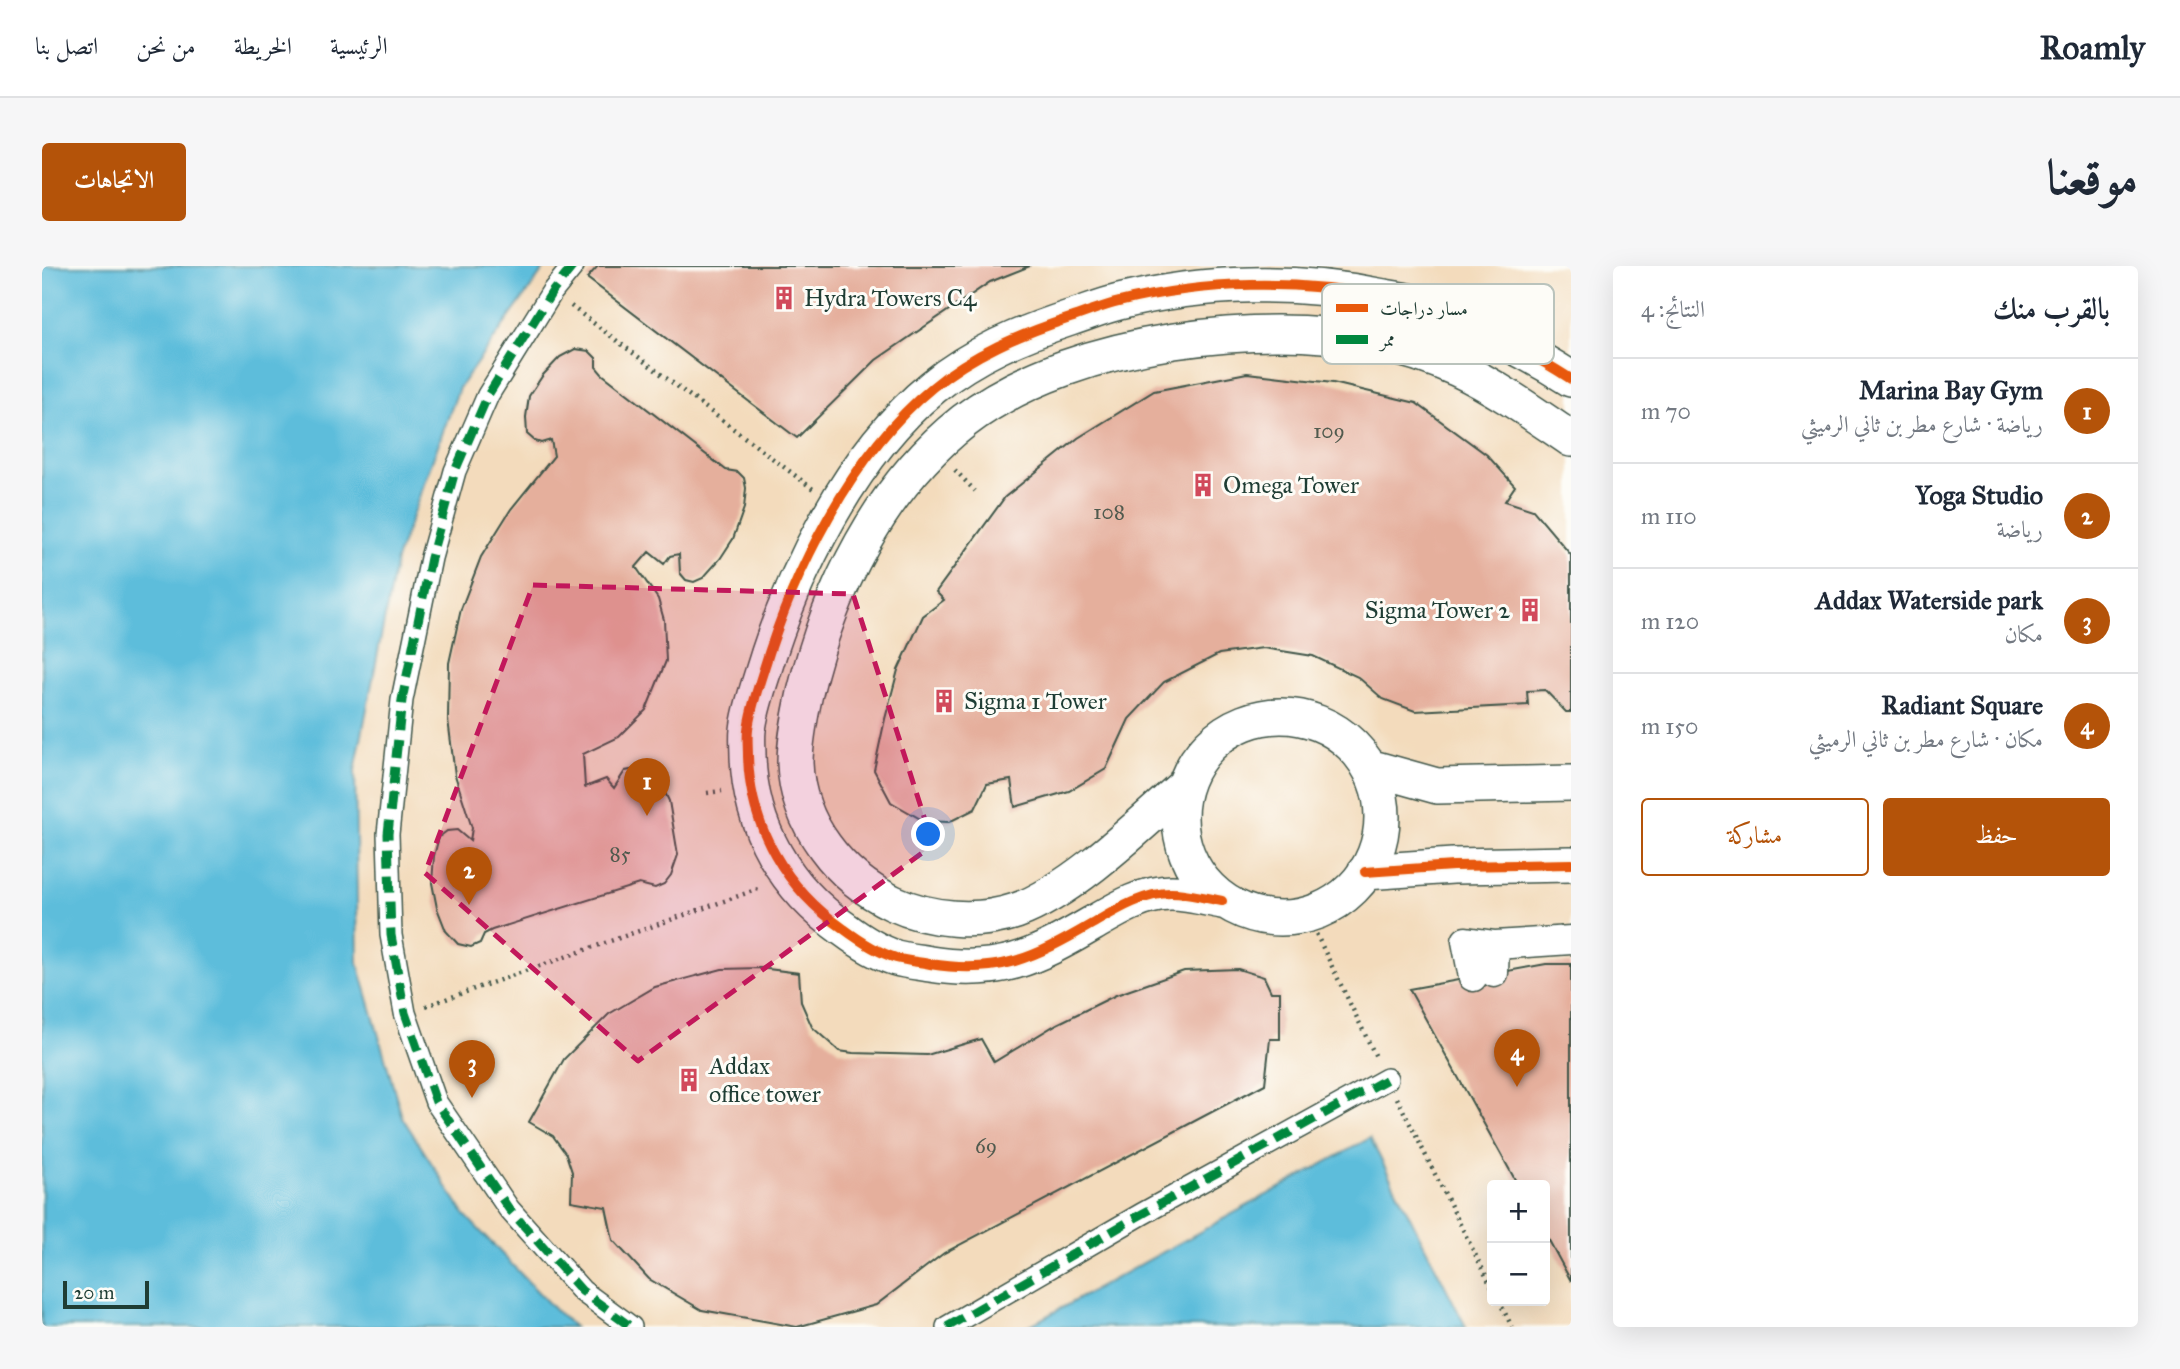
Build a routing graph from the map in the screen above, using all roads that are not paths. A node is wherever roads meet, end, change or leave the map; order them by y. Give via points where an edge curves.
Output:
1 (573, 266) edge
2 (1322, 288) edge
3 (1322, 335) edge
4 (1446, 364) edge
5 (1549, 364) edge
6 (1571, 379) edge
7 (1571, 439) edge
8 (1369, 767) junction
9 (1571, 783) edge
10 (1185, 785) junction
11 (1571, 864) edge
12 (1365, 872) junction
13 (1222, 901) junction
14 (1571, 940) edge
15 (1484, 975) dead end
16 (1387, 1079) dead end
17 (631, 1327) edge
18 (947, 1327) edge

1 - 17 street via 488,395 454,471 430,558 402,701 388,834 391,935 405,1013 436,1102 509,1209 582,1291
2 - 13 street via 1252,285 1119,302 987,351 933,387 886,433 836,506 804,565 782,616 747,732 756,812 788,878 819,912 866,945 897,958 968,968 996,967 1049,949 1129,903 1170,892
3 - 10 street via 1251,333 1154,344 1054,373 1008,394 965,421 921,460 890,499 840,588 821,635 802,706 795,765 801,799 814,831 836,863 874,894 908,910 978,918 1016,911 1056,890 1095,861
4 - 7 street via 1502,392
5 - 6 street
8 - 9 street via 1437,786
8 - 10 street via 1348,741 1320,723 1288,716 1255,719 1224,733 1208,748
8 - 12 street via 1381,802 1380,838
10 - 13 street via 1179,817 1184,849 1199,878
11 - 12 street
12 - 13 street via 1329,906 1307,915 1278,919 1249,914
14 - 15 street via 1495,945 1466,942
16 - 18 street

